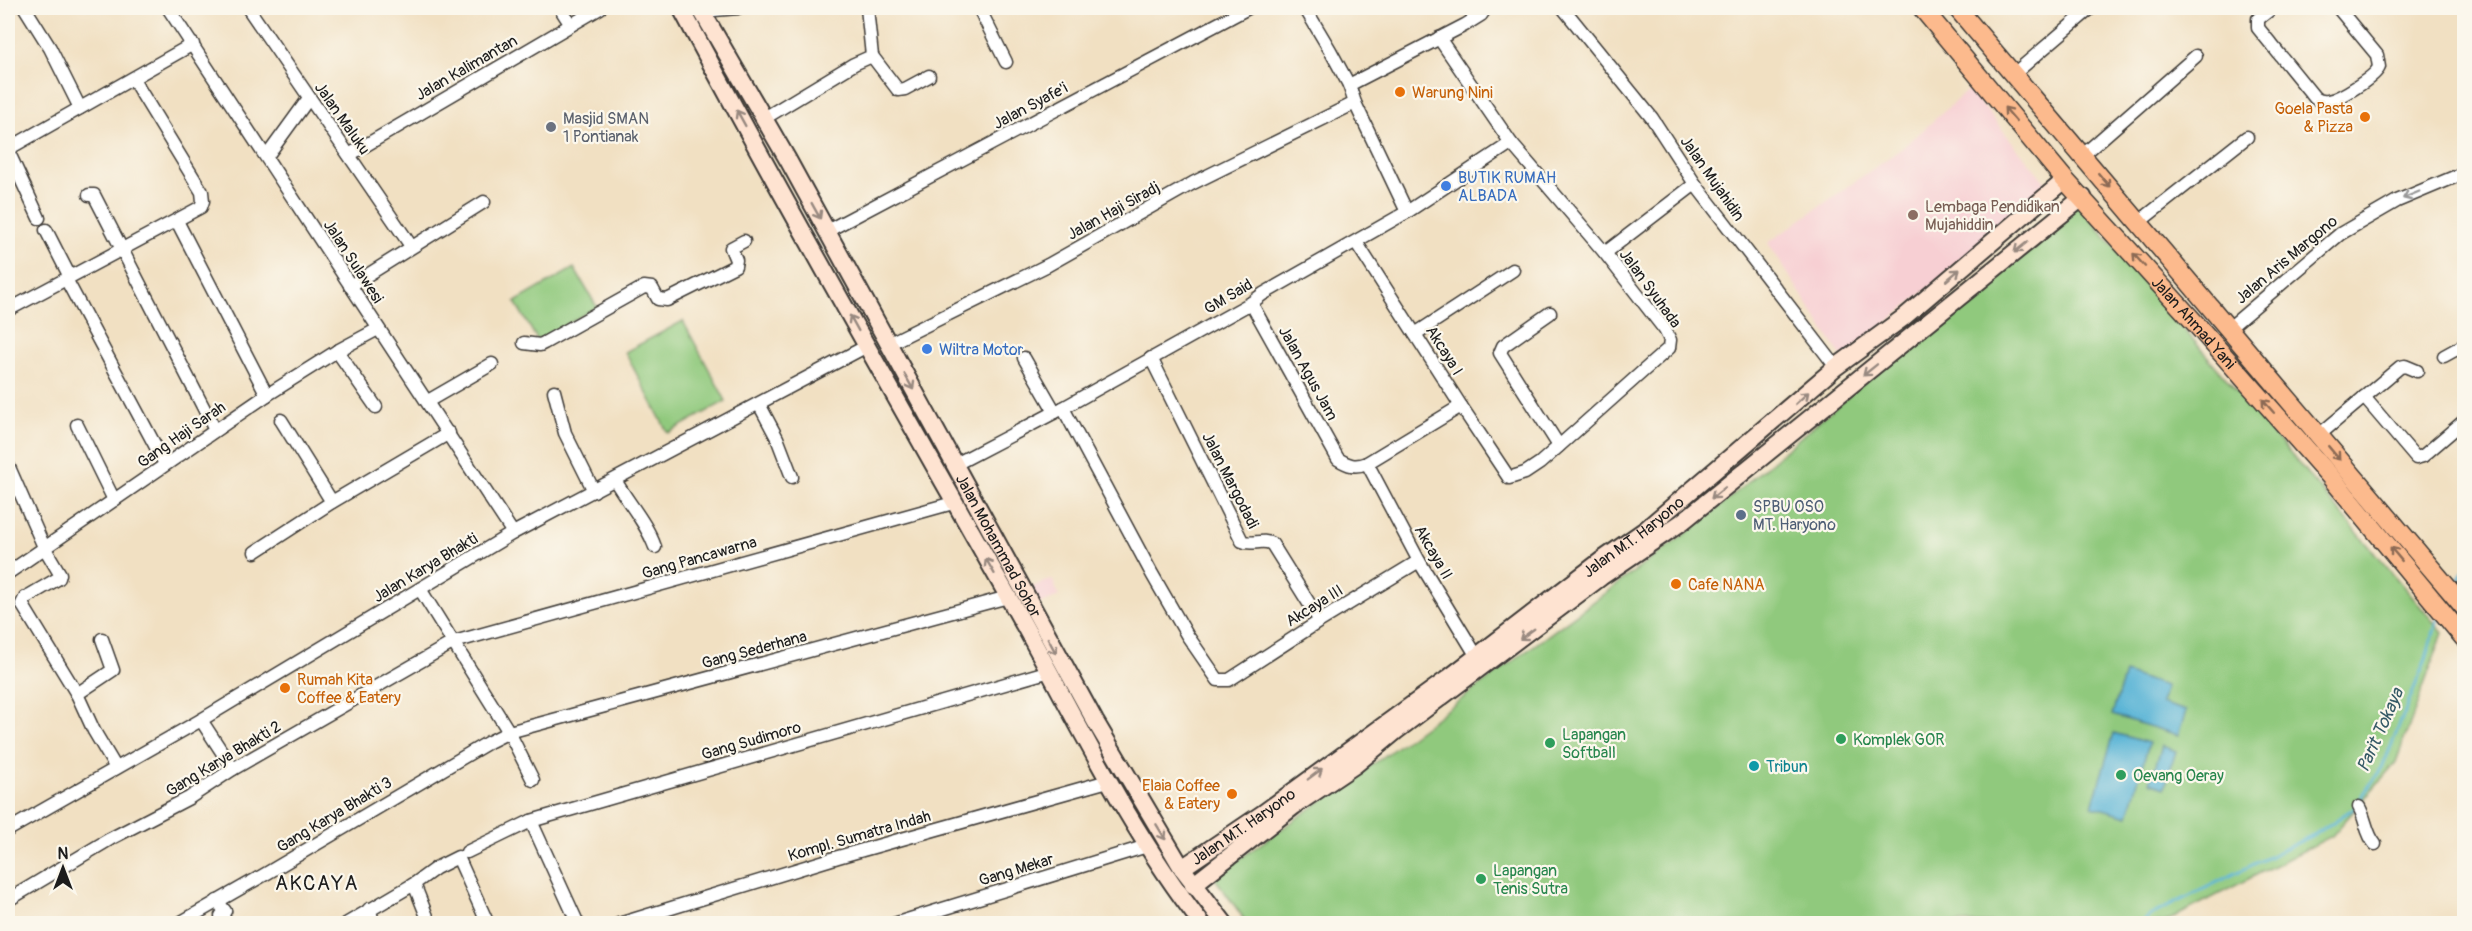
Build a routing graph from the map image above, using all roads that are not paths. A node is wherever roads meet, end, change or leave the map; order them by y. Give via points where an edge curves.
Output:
1 (26, 8) edge
2 (168, 8) edge
3 (249, 8) edge
4 (560, 8) edge
5 (600, 8) edge
6 (681, 8) edge
7 (738, 8) edge
8 (867, 8) edge
9 (979, 8) edge
10 (1248, 8) edge
11 (1305, 8) edge
12 (1486, 8) edge
13 (1563, 8) edge
14 (1922, 8) edge
15 (1957, 8) edge
16 (2091, 8) edge
17 (2272, 8) edge
18 (2338, 8) edge
19 (701, 9) edge
20 (571, 25) junction
21 (1439, 38) junction
22 (193, 45) junction
23 (872, 56) junction
24 (2196, 56) dead end
25 (1005, 62) dead end
26 (2014, 73) junction
27 (929, 76) dead end
28 (133, 79) junction
29 (1348, 85) junction
30 (309, 98) junction
31 (1355, 103) junction
32 (80, 108) junction
33 (764, 120) junction
34 (2247, 137) dead end
35 (1511, 143) junction
36 (8, 150) edge
37 (349, 155) junction
38 (2083, 155) junction
39 (267, 156) junction
40 (788, 160) junction
41 (770, 169) junction
42 (2464, 172) edge
43 (2065, 180) junction
44 (1695, 184) junction
45 (89, 195) dead end
46 (2083, 198) junction
47 (484, 202) dead end
48 (1407, 212) junction
49 (39, 218) dead end
50 (177, 221) junction
51 (2139, 222) junction
52 (46, 230) dead end
53 (827, 231) junction
54 (744, 241) dead end
55 (1356, 242) junction
56 (411, 246) junction
57 (123, 248) junction
58 (1605, 253) junction
59 (1513, 270) dead end
60 (68, 278) junction
61 (350, 286) junction
62 (1251, 303) junction
63 (2210, 308) junction
64 (8, 310) edge
65 (1550, 313) dead end
66 (1903, 318) junction
67 (2195, 323) junction
68 (378, 329) junction
69 (2228, 329) junction
70 (1916, 332) junction
71 (1415, 334) junction
72 (525, 343) dead end
73 (888, 344) junction
74 (2464, 345) edge
75 (867, 346) junction
76 (337, 351) junction
77 (2444, 356) dead end
78 (1024, 358) dead end
79 (1151, 358) junction
80 (492, 364) dead end
81 (1836, 367) junction
82 (2417, 371) dead end
83 (554, 391) dead end
84 (267, 395) junction
85 (2364, 397) junction
86 (428, 401) junction
87 (759, 404) junction
88 (1461, 406) junction
89 (376, 407) dead end
90 (923, 408) junction
91 (1059, 410) junction
92 (1782, 416) junction
93 (907, 419) junction
94 (280, 420) dead end
95 (2464, 421) edge
96 (77, 425) dead end
97 (215, 430) junction
98 (1795, 431) junction
99 (449, 433) junction
100 (2319, 435) junction
101 (1559, 446) junction
102 (1367, 463) junction
103 (165, 464) junction
104 (8, 465) edge
105 (954, 465) junction
106 (1506, 476) joint
107 (792, 477) dead end
108 (615, 480) junction
109 (594, 491) junction
110 (114, 500) junction
111 (332, 502) junction
112 (953, 503) junction
113 (513, 533) junction
114 (44, 547) junction
115 (655, 547) dead end
116 (255, 552) dead end
117 (1419, 561) junction
118 (8, 573) edge
119 (420, 589) junction
120 (1008, 597) junction
121 (2464, 607) edge
122 (1548, 610) junction
123 (1320, 621) junction
124 (2464, 638) edge
125 (102, 639) dead end
126 (454, 642) junction
127 (1476, 655) junction
128 (1050, 671) junction
129 (77, 694) junction
130 (201, 720) junction
131 (1095, 722) junction
132 (1391, 726) junction
133 (1080, 730) junction
134 (509, 732) junction
135 (116, 768) junction
136 (233, 769) junction
137 (533, 780) dead end
138 (1108, 781) junction
139 (2359, 807) dead end
140 (531, 820) junction
141 (1265, 820) junction
142 (8, 830) edge
143 (2375, 844) dead end
144 (1147, 846) junction
145 (463, 855) junction
146 (1182, 868) junction
147 (414, 884) junction
148 (1193, 885) junction
149 (8, 900) edge
150 (217, 901) junction
151 (369, 909) junction
152 (178, 924) edge
153 (229, 924) edge
154 (346, 924) edge
155 (374, 924) edge
156 (430, 924) edge
157 (488, 924) edge
158 (578, 924) edge
159 (619, 924) edge
160 (894, 924) edge
161 (1202, 924) edge
162 (1225, 924) edge

1 - 32 street
2 - 22 street, Jalan Sulawesi
3 - 30 street, Jalan Maluku
4 - 20 street
5 - 20 street, Jalan Kalimantan
41 -> 6 street, Jalan Mohammad Sohor
7 - 19 street
8 - 23 street
9 - 25 street
10 - 53 street, Jalan Syafe'i
11 - 29 street
12 - 21 street via 1476,19
13 - 44 street, Jalan Mujahidin via 1652,118
43 -> 14 main road, Jalan Ahmad Yani
15 - 26 main road, Jalan Ahmad Yani
16 - 26 street
17 - 18 street via 2258,19 2258,28 2315,98 2326,102 2372,76 2379,67 2377,55
19 - 33 street, Jalan Mohammad Sohor
20 - 37 street, Jalan Kalimantan
21 - 29 street
21 - 35 street, Jalan Syuhada
22 - 28 street
22 - 39 street, Jalan Sulawesi
23 - 27 street via 898,90
23 - 33 street
24 - 38 street
26 - 38 main road, Jalan Ahmad Yani
28 - 32 street
28 - 50 street via 202,192 201,207
29 - 31 street
30 - 37 street, Jalan Maluku
30 - 39 street
31 - 48 street
31 - 73 street, Jalan Haji Siradj via 1193,183 1048,266
32 - 36 street
33 - 40 street, Jalan Mohammad Sohor
34 - 51 street
35 - 48 street, GM Said
35 - 58 street, Jalan Syuhada
36 - 49 street
37 - 56 street, Jalan Maluku
38 -> 51 main road, Jalan Ahmad Yani
39 - 61 street, Jalan Sulawesi
40 - 41 street
40 -> 53 street, Jalan Mohammad Sohor
75 -> 41 street, Jalan Mohammad Sohor
42 -> 69 street, Jalan Aris Margono via 2397,201 2340,234
43 - 46 main road, Jalan Ahmad Yani
66 -> 43 street, Jalan M.T. Haryono
44 - 58 street
44 - 81 street, Jalan Mujahidin
45 - 57 street via 94,195
67 -> 46 main road, Jalan Ahmad Yani
46 -> 70 street
47 - 56 street
48 - 55 street, GM Said
50 - 57 street
50 - 84 street
51 - 63 main road, Jalan Ahmad Yani
52 - 60 street
53 - 73 street, Jalan Mohammad Sohor
54 - 72 street via 731,248 735,266 667,300 658,299 652,288 644,287 540,345
55 - 62 street, GM Said
55 - 71 street, Akcaya I
56 - 61 street
57 - 60 street
57 - 97 street
58 - 101 street, Jalan Syuhada via 1665,330 1669,348
59 - 71 street
60 - 64 street
60 - 103 street
61 - 68 street, Jalan Sulawesi
62 - 79 street, GM Said
62 - 102 street, Jalan Agus Jam via 1338,459 1350,466
63 - 67 main road
63 - 69 main road, Jalan Ahmad Yani
65 - 101 street via 1503,346 1500,353
66 - 70 street
66 - 81 street, Jalan M.T. Haryono
124 -> 67 main road, Jalan Ahmad Yani
68 - 76 street, Gang Haji Sarah
68 - 86 street, Jalan Sulawesi
69 - 100 main road, Jalan Ahmad Yani
70 -> 98 street
71 - 88 street, Akcaya I
73 -> 90 street, Jalan Mohammad Sohor
74 - 77 street
75 - 87 street, Jalan Karya Bhakti
75 - 93 street, Jalan Mohammad Sohor
76 - 84 street, Gang Haji Sarah
76 - 89 street
78 - 91 street
79 - 91 street, GM Said
79 - 123 street, Jalan Margodadi via 1242,541 1272,544
80 - 86 street
92 -> 81 street, Jalan M.T. Haryono
82 - 85 street via 2400,367
83 - 109 street via 565,433
84 - 97 street, Gang Haji Sarah
85 - 95 street via 2416,458
85 - 100 street
86 - 99 street, Jalan Sulawesi
87 - 107 street
87 - 108 street, Jalan Karya Bhakti
88 - 102 street
88 - 106 street, Akcaya I
90 - 93 street
90 - 105 street, Jalan Mohammad Sohor
91 - 105 street, GM Said
91 - 123 street, Akcaya III via 1187,635 1218,680 1229,680
92 - 98 street
92 - 122 street, Jalan M.T. Haryono via 1645,530 1602,560
93 - 112 street, Jalan Mohammad Sohor
94 - 111 street
96 - 110 street
97 - 103 street, Gang Haji Sarah
98 -> 122 street via 1682,522
99 - 111 street
99 - 113 street, Jalan Sulawesi
100 -> 121 main road, Jalan Ahmad Yani
101 - 106 street, Jalan Syuhada via 1525,473
102 - 117 street, Akcaya II
103 - 110 street, Gang Haji Sarah
104 - 114 street
105 -> 131 street, Jalan Mohammad Sohor
108 - 109 street, Jalan Karya Bhakti
108 - 115 street via 649,529
109 - 113 street, Jalan Karya Bhakti
110 - 114 street, Gang Haji Sarah
111 - 116 street
120 -> 112 street, Jalan Mohammad Sohor
112 - 126 street, Gang Pancawarna
113 - 119 street, Jalan Karya Bhakti
114 - 118 street, Gang Haji Sarah
114 - 129 street via 60,576 25,598 22,604
117 - 123 street, Akcaya III
117 - 127 street, Akcaya II
119 - 126 street
119 - 130 street, Jalan Karya Bhakti
120 - 128 street, Jalan Mohammad Sohor
120 - 134 street, Gang Sederhana
122 - 127 street, Jalan M.T. Haryono
122 -> 132 street
125 - 129 street via 113,670
126 - 134 street
126 - 136 street, Gang Karya Bhakti 2
127 - 132 street, Jalan M.T. Haryono
128 - 133 street, Jalan Mohammad Sohor
128 - 140 street, Gang Sudimoro
129 - 135 street
130 - 135 street, Jalan Karya Bhakti
130 - 136 street
131 - 133 street
131 -> 146 street, Jalan Mohammad Sohor
132 - 141 street, Jalan M.T. Haryono
133 - 138 street, Jalan Mohammad Sohor
134 - 137 street
134 - 150 street, Gang Karya Bhakti 3
135 - 142 street, Jalan Karya Bhakti
136 - 149 street, Gang Karya Bhakti 2
138 - 144 street, Jalan Mohammad Sohor
138 - 159 street, Kompl. Sumatra Indah
139 - 143 street
140 - 145 street, Gang Sudimoro
140 - 158 street
141 - 146 street, Jalan M.T. Haryono
141 - 148 street
144 - 160 street, Gang Mekar
144 - 161 street, Jalan Mohammad Sohor
145 - 147 street, Gang Sudimoro
145 - 157 street
146 - 148 street, Jalan Mohammad Sohor
147 - 151 street, Gang Sudimoro
147 - 156 street
148 - 162 street, Jalan Mohammad Sohor
150 - 152 street, Gang Karya Bhakti 3
150 - 153 street via 225,911 221,916
151 - 154 street, Gang Sudimoro
151 - 155 street

